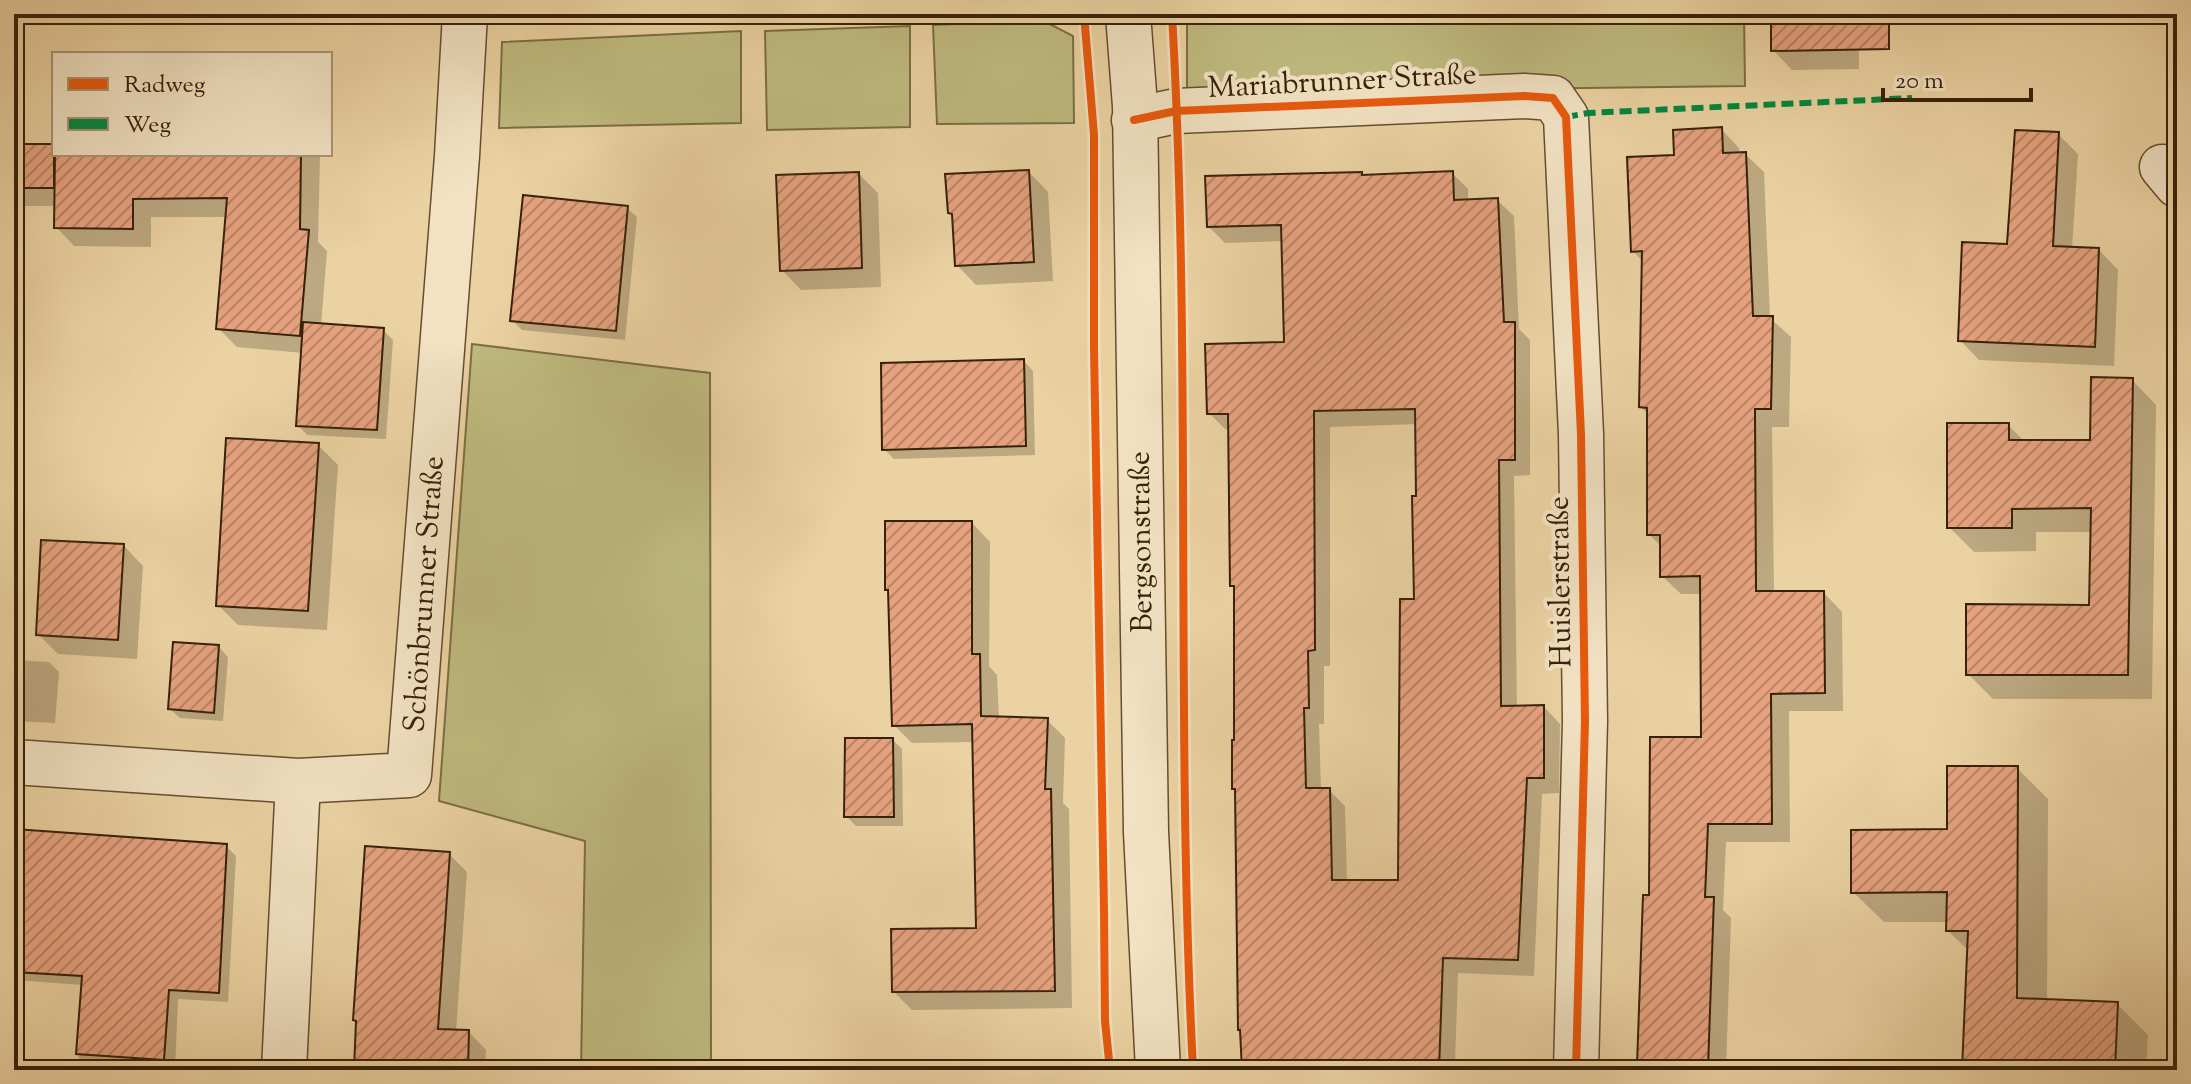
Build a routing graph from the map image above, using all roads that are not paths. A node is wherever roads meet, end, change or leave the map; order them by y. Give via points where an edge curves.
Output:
1 (465, 14) edge
2 (1128, 14) edge
3 (1553, 98) joint
4 (1134, 120) junction
5 (14, 762) edge
6 (298, 781) junction
7 (284, 1070) edge
8 (1158, 1070) edge
9 (1576, 1070) edge

1 - 6 street, Schönbrunner Straße via 409,775
2 - 4 street, Bergsonstraße
3 - 4 street, Mariabrunner Straße via 1176,111
3 - 9 street, Huislerstraße via 1566,117 1581,450 1585,721
4 - 8 street, Bergsonstraße via 1146,816
5 - 6 street
6 - 7 street

